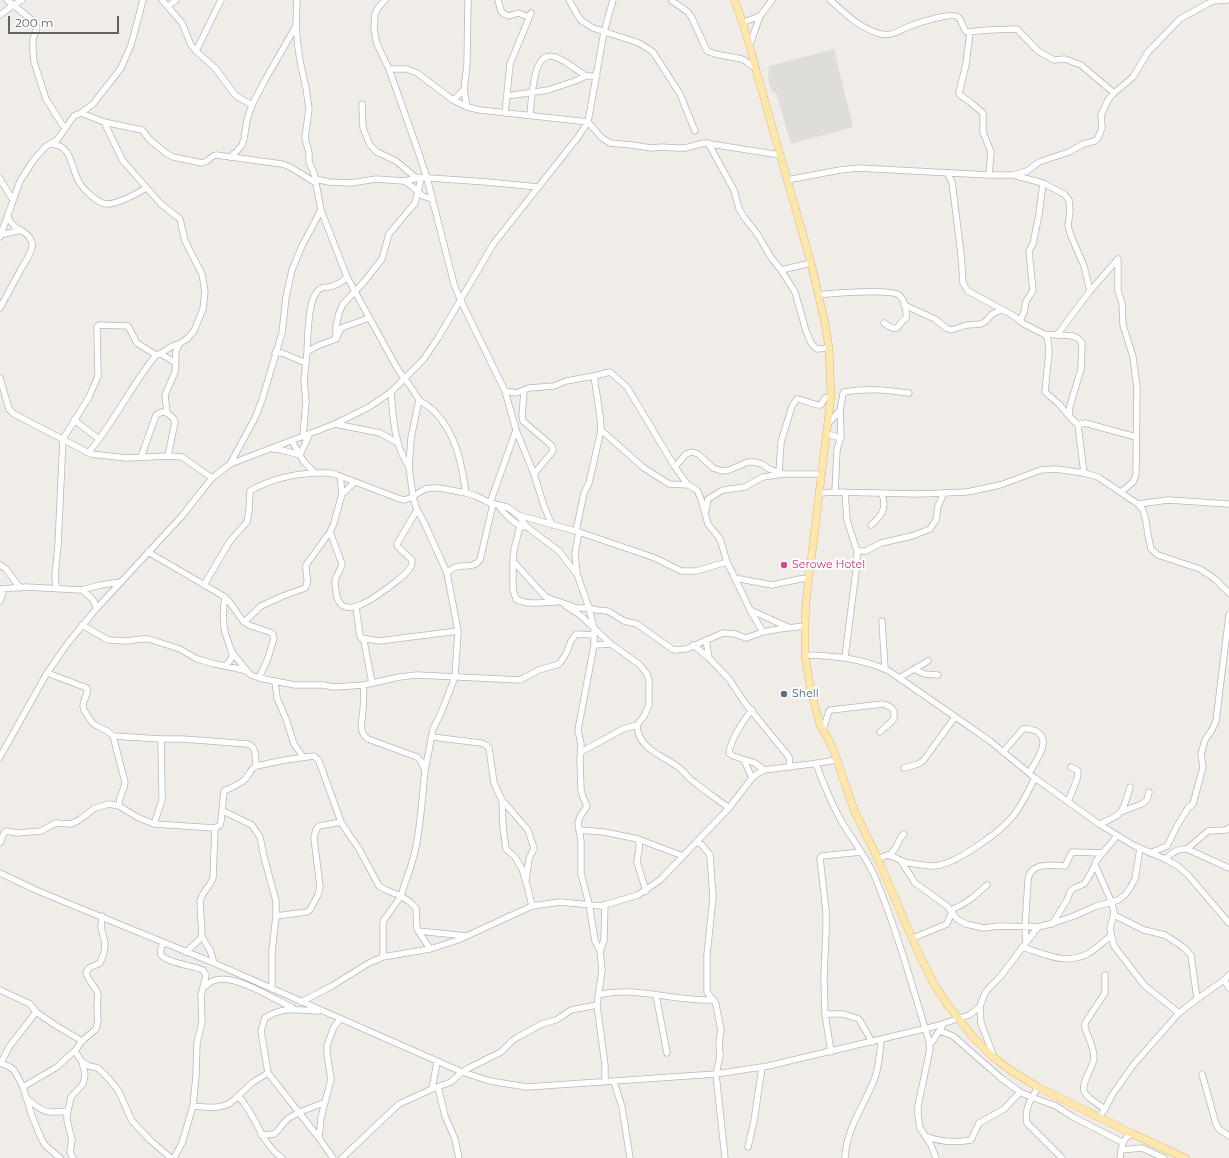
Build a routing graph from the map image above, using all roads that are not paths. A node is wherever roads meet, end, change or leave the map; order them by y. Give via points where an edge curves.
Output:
1 (6, 0) edge
2 (22, 0) edge
3 (143, 0) edge
4 (162, 0) edge
5 (176, 0) edge
6 (221, 0) edge
7 (297, 0) edge
8 (385, 0) edge
9 (468, 0) edge
10 (498, 0) edge
11 (569, 0) edge
12 (613, 0) edge
13 (734, 0) edge
14 (772, 0) edge
15 (830, 0) edge
16 (1227, 0) edge
17 (672, 1) edge
18 (13, 5) junction
19 (168, 6) junction
20 (0, 16) edge
21 (760, 16) junction
22 (744, 22) junction
23 (296, 26) junction
24 (604, 32) junction
25 (970, 32) junction
26 (750, 44) junction
27 (196, 51) junction
28 (389, 69) junction
29 (756, 70) junction
30 (586, 76) junction
31 (597, 76) junction
32 (464, 90) junction
33 (532, 92) junction
34 (1114, 93) junction
35 (507, 96) junction
36 (453, 100) junction
37 (362, 104) dead end
38 (252, 105) junction
39 (467, 106) junction
40 (81, 113) junction
41 (505, 113) junction
42 (530, 115) junction
43 (104, 122) junction
44 (588, 122) junction
45 (64, 129) junction
46 (695, 131) dead end
47 (708, 143) junction
48 (49, 144) junction
49 (780, 155) junction
50 (230, 157) junction
51 (947, 173) junction
52 (1013, 175) junction
53 (989, 176) junction
54 (422, 178) junction
55 (0, 179) edge
56 (786, 180) junction
57 (315, 181) junction
58 (404, 181) junction
59 (1043, 183) junction
60 (538, 187) junction
61 (146, 188) junction
62 (418, 192) junction
63 (432, 199) junction
64 (13, 200) junction
65 (321, 210) junction
66 (8, 217) junction
67 (22, 230) junction
68 (0, 235) edge
69 (811, 263) junction
70 (781, 270) junction
71 (347, 277) junction
72 (1090, 291) junction
73 (355, 292) junction
74 (819, 295) junction
75 (460, 299) junction
76 (904, 305) junction
77 (0, 308) edge
78 (1001, 310) junction
79 (369, 318) junction
80 (1020, 321) junction
81 (884, 323) dead end
82 (1044, 334) junction
83 (1057, 335) junction
84 (336, 339) junction
85 (179, 344) junction
86 (829, 348) junction
87 (307, 352) junction
88 (275, 353) junction
89 (158, 354) junction
90 (176, 363) junction
91 (306, 363) junction
92 (594, 376) junction
93 (0, 378) edge
94 (404, 379) junction
95 (1, 384) edge
96 (505, 391) junction
97 (524, 391) junction
98 (391, 392) junction
99 (909, 393) dead end
100 (831, 396) junction
101 (419, 400) junction
102 (840, 410) junction
103 (167, 413) junction
104 (1068, 416) junction
105 (74, 420) junction
106 (335, 424) junction
107 (828, 424) junction
108 (1078, 425) junction
109 (516, 430) junction
110 (601, 430) junction
111 (827, 434) junction
112 (306, 436) junction
113 (1136, 437) junction
114 (841, 438) junction
115 (63, 439) junction
116 (99, 439) junction
117 (292, 441) junction
118 (398, 444) junction
119 (95, 445) junction
120 (271, 449) junction
121 (89, 452) junction
122 (98, 455) junction
123 (300, 455) junction
124 (168, 456) junction
125 (141, 457) junction
126 (230, 464) junction
127 (409, 467) junction
128 (674, 467) junction
129 (315, 473) junction
130 (781, 473) junction
131 (1084, 473) junction
132 (534, 474) junction
133 (822, 474) junction
134 (340, 476) junction
135 (212, 478) junction
136 (355, 482) junction
137 (688, 485) junction
138 (835, 492) junction
139 (845, 492) junction
140 (1121, 492) junction
141 (466, 493) junction
142 (819, 493) junction
143 (944, 493) junction
144 (342, 494) junction
145 (699, 494) junction
146 (882, 494) junction
147 (413, 497) junction
148 (708, 499) junction
149 (494, 504) junction
150 (1138, 504) junction
151 (1229, 504) edge
152 (417, 510) junction
153 (705, 513) junction
154 (518, 515) junction
155 (552, 525) junction
156 (871, 525) dead end
157 (520, 526) junction
158 (527, 527) junction
159 (330, 532) junction
160 (578, 532) junction
161 (857, 551) junction
162 (148, 552) junction
163 (513, 561) junction
164 (727, 562) junction
165 (0, 564) edge
166 (447, 573) junction
167 (576, 574) junction
168 (809, 578) junction
169 (736, 579) junction
170 (121, 582) junction
171 (1229, 584) edge
172 (204, 585) junction
173 (1222, 585) junction
174 (20, 588) junction
175 (2, 589) edge
176 (59, 589) junction
177 (82, 590) junction
178 (1229, 593) edge
179 (225, 597) junction
180 (0, 600) edge
181 (560, 603) junction
182 (356, 607) junction
183 (589, 608) junction
184 (96, 609) junction
185 (750, 610) junction
186 (1229, 615) edge
187 (882, 621) dead end
188 (244, 622) junction
189 (82, 625) junction
190 (805, 626) junction
191 (594, 628) junction
192 (788, 628) junction
193 (458, 631) junction
194 (763, 632) junction
195 (594, 635) junction
196 (361, 638) junction
197 (706, 640) junction
198 (594, 644) junction
199 (611, 644) junction
200 (693, 645) junction
201 (232, 652) junction
202 (805, 655) junction
203 (709, 658) junction
204 (845, 658) junction
205 (928, 661) dead end
206 (225, 666) junction
207 (885, 669) junction
208 (914, 669) junction
209 (247, 671) junction
210 (47, 673) junction
211 (938, 675) dead end
212 (455, 677) junction
213 (259, 678) junction
214 (899, 678) junction
215 (275, 681) junction
216 (372, 683) junction
217 (364, 685) junction
218 (752, 710) junction
219 (955, 717) junction
220 (637, 725) junction
221 (824, 730) junction
222 (880, 732) dead end
223 (113, 736) junction
224 (432, 737) junction
225 (161, 739) junction
226 (581, 752) junction
227 (1003, 752) junction
228 (0, 757) edge
229 (303, 757) junction
230 (744, 760) junction
231 (837, 760) junction
232 (816, 764) junction
233 (256, 766) junction
234 (790, 767) junction
235 (1071, 767) dead end
236 (904, 768) dead end
237 (764, 770) junction
238 (425, 771) junction
239 (1028, 773) junction
240 (752, 778) junction
241 (1034, 778) junction
242 (1130, 787) dead end
243 (1148, 792) dead end
244 (502, 800) junction
245 (1068, 802) junction
246 (119, 806) junction
247 (729, 808) junction
248 (222, 811) junction
249 (1123, 811) junction
250 (342, 822) junction
251 (154, 824) junction
252 (1099, 824) junction
253 (215, 828) junction
254 (1229, 828) edge
255 (579, 830) junction
256 (904, 834) dead end
257 (1116, 836) junction
258 (638, 839) junction
259 (697, 842) junction
260 (0, 843) edge
261 (1140, 848) junction
262 (1187, 849) junction
263 (861, 852) junction
264 (1150, 852) junction
265 (1103, 853) junction
266 (683, 856) junction
267 (889, 856) junction
268 (878, 859) junction
269 (1165, 859) junction
270 (901, 861) junction
271 (1095, 865) junction
272 (1229, 868) edge
273 (0, 873) edge
274 (526, 880) junction
275 (987, 885) dead end
276 (646, 891) junction
277 (401, 896) junction
278 (1112, 903) junction
279 (589, 904) junction
280 (605, 904) junction
281 (532, 906) junction
282 (952, 911) junction
283 (1114, 915) junction
284 (102, 916) junction
285 (276, 916) junction
286 (1229, 923) edge
287 (1052, 924) junction
288 (1025, 927) junction
289 (1038, 927) junction
290 (418, 931) junction
291 (445, 933) junction
292 (467, 936) junction
293 (1111, 936) junction
294 (202, 937) junction
295 (913, 938) junction
296 (1026, 942) junction
297 (163, 943) junction
298 (447, 944) junction
299 (1022, 947) junction
300 (430, 949) junction
301 (186, 952) junction
302 (600, 952) junction
303 (383, 957) junction
304 (214, 964) junction
305 (1105, 975) dead end
306 (1229, 975) edge
307 (1224, 980) junction
308 (1229, 988) edge
309 (202, 989) junction
310 (272, 989) junction
311 (0, 990) edge
312 (598, 995) junction
313 (656, 995) junction
314 (1197, 999) junction
315 (714, 1000) junction
316 (301, 1002) junction
317 (597, 1005) junction
318 (980, 1006) junction
319 (295, 1010) junction
320 (36, 1012) junction
321 (324, 1012) junction
322 (1179, 1013) junction
323 (825, 1014) junction
324 (340, 1019) junction
325 (958, 1019) junction
326 (943, 1024) junction
327 (926, 1029) junction
328 (940, 1031) junction
329 (881, 1040) junction
330 (82, 1041) junction
331 (872, 1042) junction
332 (930, 1045) junction
333 (75, 1051) junction
334 (831, 1052) junction
335 (667, 1053) dead end
336 (994, 1058) junction
337 (82, 1062) junction
338 (437, 1062) junction
339 (1, 1063) edge
340 (762, 1067) junction
341 (462, 1072) junction
342 (268, 1073) junction
343 (716, 1074) junction
344 (1202, 1074) dead end
345 (606, 1082) junction
346 (614, 1082) junction
347 (1038, 1087) junction
348 (23, 1088) junction
349 (435, 1088) junction
350 (1020, 1092) junction
351 (238, 1096) junction
352 (1031, 1097) junction
353 (26, 1098) junction
354 (324, 1103) junction
355 (193, 1106) junction
356 (1105, 1109) junction
357 (67, 1111) junction
358 (299, 1112) junction
359 (1099, 1117) junction
360 (1133, 1134) junction
361 (261, 1135) junction
362 (924, 1136) junction
363 (1229, 1136) edge
364 (319, 1138) junction
365 (1122, 1142) junction
366 (748, 1147) dead end
367 (1121, 1150) junction
368 (60, 1158) edge
369 (73, 1158) edge
370 (171, 1158) edge
371 (174, 1158) edge
372 (282, 1158) edge
373 (333, 1158) edge
374 (342, 1158) edge
375 (459, 1158) edge
376 (630, 1158) edge
377 (725, 1158) edge
378 (845, 1158) edge
379 (936, 1158) edge
380 (1062, 1158) edge
381 (1120, 1158) edge
382 (1164, 1158) edge
383 (1185, 1158) edge

1 - 18 street
2 - 18 street
3 - 40 street via 131,45 121,68 97,99
4 - 19 street
5 - 19 street
6 - 27 street
7 - 23 street
8 - 28 street via 376,11 374,29 376,44
9 - 32 street
10 - 35 street via 504,14 530,15 510,64
11 - 24 street via 582,21
12 - 24 street
13 - 22 main road
14 - 21 street
15 - 25 street via 865,28 881,34 887,35 914,24 954,16 959,19 964,31
16 - 34 street via 1209,3 1180,19 1145,55 1133,77
17 - 29 street via 688,12 707,51 742,59
18 - 20 street
18 - 45 street via 37,27 33,38 34,62 46,99
19 - 27 street via 182,23
21 - 22 street
21 - 26 street
22 - 26 main road
23 - 38 street
23 - 57 street via 298,53 308,100 305,138
24 - 31 street
24 - 46 street via 639,43 653,52 680,94
25 - 34 street via 1017,29 1038,51 1054,60 1065,59 1080,65
25 - 53 street via 959,93 983,113 983,132 991,152
26 - 29 main road
27 - 38 street via 215,68 236,96
28 - 36 street via 407,69 417,73
28 - 54 street via 418,148
29 - 49 main road
30 - 31 street
30 - 33 street via 562,86
30 - 33 street via 557,57 545,57 539,64
31 - 44 street
32 - 36 street
32 - 39 street
33 - 35 street
33 - 42 street
34 - 52 street via 1101,115 1102,128 1095,141 1038,162 1027,171
35 - 41 street
36 - 39 street
37 - 54 street via 363,128 370,145 377,152 396,161 413,176
38 - 50 street via 243,142
39 - 41 street
40 - 43 street
40 - 45 street via 74,116
41 - 42 street
42 - 44 street
43 - 50 street via 142,130 150,140 172,157 202,163 216,155
43 - 61 street via 121,157
44 - 47 street via 610,143 651,148 685,148
44 - 60 street
45 - 48 street via 57,140
47 - 49 street
47 - 70 street via 734,190 739,209
48 - 61 street via 62,147 69,154 79,183 102,203 109,204 129,198
48 - 64 street via 20,181
49 - 56 main road
50 - 57 street via 276,163 290,167
51 - 53 street
51 - 56 street via 858,168
51 - 78 street via 953,185 963,283 968,291
52 - 53 street
52 - 59 street
54 - 58 street
54 - 60 street
54 - 62 street
54 - 63 street
55 - 64 street
56 - 69 main road
57 - 58 street
57 - 65 street
58 - 62 street
59 - 72 street via 1064,194 1069,200 1070,236 1084,266
59 - 80 street via 1033,244 1029,251 1033,291 1026,301
60 - 75 street via 494,243
61 - 85 street via 180,219 185,241 202,274 203,308 194,331
62 - 63 street
62 - 73 street via 415,203 389,234 382,259
63 - 75 street
64 - 66 street
65 - 71 street
65 - 88 street via 292,270 282,333
66 - 67 street via 16,228
66 - 68 street
67 - 68 street
67 - 77 street via 31,239 32,248
69 - 70 street
69 - 74 main road
70 - 86 street via 796,292 811,343 817,349
71 - 73 street
71 - 87 street via 340,283 323,287 317,292 309,310
72 - 83 street
72 - 113 street via 1118,259 1118,291 1122,303 1123,324 1136,376
73 - 79 street
73 - 84 street via 343,304 339,313
74 - 76 street via 888,292 900,296
74 - 86 main road
75 - 94 street via 430,350
75 - 96 street
76 - 78 street via 935,319 951,330 981,324
76 - 81 street via 906,318 898,328 893,329
78 - 80 street
79 - 84 street via 341,328
79 - 94 street
80 - 82 street
82 - 83 street
82 - 104 street via 1049,346 1045,392
83 - 104 street via 1077,337 1082,347 1081,369
84 - 87 street
85 - 89 street
85 - 90 street
86 - 100 main road
87 - 91 street
88 - 91 street via 282,353
88 - 126 street via 255,418
89 - 90 street
89 - 105 street via 137,343 128,326 99,325 98,376 90,397
89 - 116 street via 136,381
90 - 103 street via 165,395
91 - 112 street
92 - 97 street
92 - 110 street
92 - 128 street via 610,372 627,387
93 - 95 street
94 - 98 street
94 - 101 street
95 - 115 street via 11,411
96 - 97 street via 516,394
96 - 109 street
97 - 132 street via 523,421 554,449
98 - 106 street via 369,407
98 - 118 street via 393,422
99 - 102 street via 879,389 844,392
100 - 107 main road
100 - 130 street via 825,398 821,405 800,399 794,402 779,457
101 - 127 street via 411,438
101 - 141 street via 434,411 453,437 461,461
102 - 107 street
102 - 114 street
103 - 124 street via 175,422
103 - 125 street via 156,415
104 - 108 street
105 - 115 street
105 - 116 street
106 - 112 street
106 - 118 street via 380,433
107 - 111 main road
108 - 113 street via 1085,423
108 - 131 street
109 - 132 street
109 - 149 street
110 - 137 street via 644,468 669,484
110 - 160 street via 589,483 581,504
111 - 114 street
111 - 133 main road
112 - 117 street
112 - 123 street
113 - 140 street via 1135,479
114 - 138 street via 837,450
115 - 121 street
115 - 176 street via 55,576
116 - 119 street
117 - 120 street
117 - 123 street
118 - 127 street
119 - 121 street
119 - 122 street
120 - 123 street
120 - 126 street
121 - 122 street
122 - 125 street
123 - 129 street
124 - 125 street
124 - 135 street via 184,458
126 - 135 street
127 - 147 street
128 - 130 street via 686,454 692,452 698,454 713,468 722,471 754,462
128 - 137 street
129 - 134 street
129 - 172 street via 280,479 250,491 247,522 230,541
130 - 133 street
130 - 148 street via 763,477 745,487 723,490
131 - 140 street via 1098,477
131 - 143 street via 1056,469 1041,470 1000,485 967,492
132 - 155 street
133 - 142 main road
134 - 136 street
134 - 144 street
135 - 162 street via 182,516
136 - 144 street
136 - 147 street via 404,500
137 - 145 street
138 - 139 street
138 - 142 street
139 - 146 street
139 - 161 street via 848,520
140 - 150 street
141 - 147 street via 432,488 425,489
141 - 149 street
142 - 168 main road
143 - 146 street
143 - 161 street via 938,506 936,520 930,529
144 - 159 street
145 - 148 street
145 - 153 street
146 - 156 street via 883,513
147 - 152 street
148 - 153 street
149 - 154 street via 507,507
149 - 157 street
149 - 166 street via 480,560 473,566 453,567
150 - 151 street via 1168,500
150 - 173 street via 1143,510 1151,549 1154,552 1200,570
152 - 166 street
152 - 182 street via 397,544 412,560 410,568 399,579
153 - 164 street via 708,524 720,539
154 - 155 street
154 - 158 street
155 - 160 street
157 - 158 street
157 - 163 street
158 - 167 street via 559,552
159 - 182 street via 342,564 335,582 339,601 346,606
159 - 188 street via 306,565 307,587 261,606
160 - 164 street via 662,560 681,572 696,571
160 - 167 street
161 - 204 street
162 - 170 street
162 - 172 street
163 - 181 street via 546,597
163 - 181 street via 513,590 516,599 529,604
164 - 169 street
165 - 174 street
166 - 193 street
167 - 183 street
168 - 169 street via 772,586
168 - 190 main road
169 - 185 street
170 - 177 street
170 - 184 street
171 - 173 street
172 - 179 street
173 - 178 street
174 - 175 street
174 - 176 street
175 - 180 street
176 - 177 street
177 - 184 street via 94,601
179 - 188 street
179 - 201 street via 224,629
181 - 183 street
181 - 191 street
182 - 196 street
183 - 191 street
183 - 200 street via 608,612 624,621 637,624 672,649 679,650
184 - 189 street
185 - 192 street
185 - 194 street
186 - 264 street via 1216,720 1201,754 1203,767 1193,804 1188,808 1167,846
187 - 207 street
188 - 213 street via 274,636
189 - 206 street via 108,640 148,639 180,649 198,659
189 - 210 street
190 - 192 street
190 - 202 main road
191 - 195 street
191 - 199 street
192 - 194 street
193 - 196 street via 379,641
193 - 212 street
194 - 197 street via 746,638 723,633
195 - 198 street
195 - 212 street via 576,634 558,664 520,680
196 - 216 street via 364,640
197 - 200 street
197 - 203 street
198 - 199 street
198 - 226 street via 578,725
199 - 220 street via 640,665 647,674 649,705
200 - 203 street
201 - 206 street via 231,660
201 - 209 street
202 - 204 street
202 - 221 main road via 814,707
203 - 218 street via 729,679
204 - 207 street
205 - 208 street
206 - 209 street
207 - 214 street
208 - 211 street
208 - 214 street
209 - 213 street
210 - 223 street via 87,688 83,706 87,716 96,726 109,731
210 - 228 street
212 - 216 street via 408,676
212 - 224 street via 434,726
213 - 215 street
214 - 219 street
215 - 217 street via 334,687
215 - 229 street via 277,698 294,744
216 - 217 street
217 - 238 street via 361,727 365,735 368,739 417,757 422,761
218 - 230 street via 743,721 729,750 731,755
218 - 234 street via 789,757
219 - 227 street
219 - 236 street via 923,761
220 - 226 street via 623,729
220 - 247 street via 643,743 678,766 692,781
221 - 222 street via 831,710 883,704 892,708 894,718
221 - 231 main road
223 - 225 street
223 - 246 street via 125,782
224 - 238 street
224 - 244 street via 487,745 494,783
225 - 233 street via 248,744 254,748
225 - 251 street via 162,800
226 - 255 street via 581,790 587,806 578,823
227 - 239 street
227 - 239 street via 1023,730 1027,728 1039,732 1044,742
229 - 233 street
229 - 250 street via 313,755 317,759
230 - 237 street via 755,763
230 - 240 street
231 - 232 street
231 - 268 main road via 854,810
232 - 234 street
232 - 263 street via 833,806
233 - 248 street via 246,779 224,791
234 - 237 street
235 - 245 street via 1078,771 1078,776
237 - 240 street
238 - 277 street via 418,835 412,865
239 - 241 street
240 - 247 street
241 - 245 street
241 - 270 street via 1022,805 1007,824 949,863 937,866
242 - 249 street
243 - 249 street via 1147,800 1142,804
244 - 274 street via 506,849 515,857
244 - 274 street via 528,830 534,848 529,859
245 - 252 street
246 - 251 street
246 - 260 street via 104,805 71,824 56,824 41,831 6,832
247 - 259 street
248 - 253 street via 220,825
248 - 285 street via 252,825 257,831 276,901
249 - 252 street via 1114,819
250 - 277 street via 379,886
250 - 285 street via 316,828 314,838 320,887 310,910
251 - 253 street
252 - 257 street
253 - 294 street via 213,878 200,901
254 - 262 street via 1208,831
255 - 258 street
255 - 279 street via 581,874
256 - 267 street
257 - 261 street
257 - 265 street
258 - 266 street
258 - 276 street via 640,848 636,859
259 - 266 street
259 - 315 street via 710,855 712,897 707,992
261 - 264 street
261 - 278 street via 1135,879 1125,895
262 - 269 street via 1177,849
262 - 272 street
263 - 323 street via 821,856 826,911
263 - 327 street via 874,875 895,929
264 - 269 street
265 - 271 street
265 - 288 street via 1072,852 1065,866 1044,865 1033,870 1029,875
266 - 276 street
267 - 268 street
267 - 270 street
268 - 295 main road
269 - 286 street via 1188,875
270 - 282 street via 915,883
271 - 278 street
271 - 287 street via 1084,884 1070,892
273 - 284 street
274 - 281 street
275 - 282 street
276 - 280 street
277 - 290 street via 416,908
277 - 303 street via 384,920
278 - 283 street
278 - 287 street via 1094,906
279 - 280 street
279 - 281 street via 560,902
279 - 302 street via 595,941
280 - 302 street via 604,940
281 - 292 street
282 - 288 street via 961,921 977,927
282 - 295 street via 947,924
283 - 293 street via 1110,926
283 - 314 street via 1144,930 1165,935 1187,950 1191,955
284 - 297 street
284 - 330 street via 104,954 100,963 89,968 86,974 98,994 98,1025
285 - 310 street via 272,950
287 - 289 street
288 - 289 street
288 - 296 street
289 - 296 street
290 - 291 street
290 - 300 street
291 - 292 street
291 - 298 street
292 - 298 street
293 - 299 street via 1089,953 1066,959
293 - 322 street via 1114,946 1145,986
294 - 301 street
294 - 304 street via 210,950
295 - 325 main road via 934,984
296 - 299 street
297 - 301 street
297 - 309 street via 160,950 162,956 204,971 206,975
298 - 300 street
299 - 318 street via 985,993
300 - 303 street
301 - 304 street
302 - 312 street via 602,970
303 - 316 street
304 - 310 street
305 - 356 street via 1104,993 1085,1023 1094,1055 1083,1088 1085,1093
306 - 307 street
307 - 308 street
307 - 314 street
309 - 319 street via 216,980 232,980 267,994
309 - 355 street via 202,1022 197,1042
310 - 316 street
311 - 320 street via 30,1004
312 - 313 street via 617,992
312 - 317 street
313 - 315 street
313 - 335 street
314 - 322 street
315 - 343 street via 721,1030
316 - 321 street
317 - 341 street via 571,1010 556,1020 542,1024 518,1037 501,1052
317 - 345 street
318 - 325 street via 973,1013
318 - 336 street via 981,1023
319 - 321 street
319 - 342 street via 277,1011 265,1018 261,1031
320 - 330 street
320 - 339 street via 9,1047
321 - 324 street
322 - 356 street via 1134,1064
323 - 331 street via 843,1014 859,1019
323 - 334 street
324 - 338 street
324 - 354 street via 327,1045 331,1079
325 - 326 street
325 - 336 main road
326 - 327 street
326 - 328 street
327 - 329 street
327 - 332 street
328 - 332 street
328 - 350 street via 953,1036
329 - 331 street
329 - 378 street via 875,1078 851,1130
330 - 333 street
331 - 334 street
332 - 362 street via 918,1110 920,1128
333 - 337 street
333 - 348 street via 57,1067
334 - 340 street
336 - 347 main road
337 - 357 street via 85,1074 83,1084 71,1097
337 - 370 street via 98,1068 109,1079 118,1090 132,1121
338 - 341 street
338 - 349 street
339 - 348 street via 14,1070
340 - 343 street
340 - 366 street
341 - 345 street via 490,1081 527,1087
341 - 349 street via 451,1082
342 - 351 street
342 - 358 street
343 - 346 street
343 - 377 street
344 - 363 street via 1216,1124
345 - 346 street
346 - 376 street via 622,1107
347 - 352 street
347 - 359 main road
348 - 353 street
349 - 374 street via 400,1104
349 - 375 street via 456,1139
350 - 352 street
350 - 362 street via 1004,1109 982,1120 971,1140 948,1142
351 - 355 street via 226,1106
351 - 361 street via 247,1107
352 - 365 street via 1056,1106
352 - 380 street via 1026,1112 1027,1123
353 - 357 street via 43,1111
353 - 368 street via 45,1145
354 - 358 street
354 - 364 street
355 - 371 street via 182,1143
356 - 359 street
357 - 369 street via 66,1120 72,1140 70,1152
358 - 361 street via 284,1122 278,1132
358 - 364 street
359 - 360 main road
360 - 365 street
360 - 383 main road
361 - 372 street
362 - 379 street
364 - 373 street
365 - 367 street
367 - 381 street
367 - 382 street via 1142,1148

